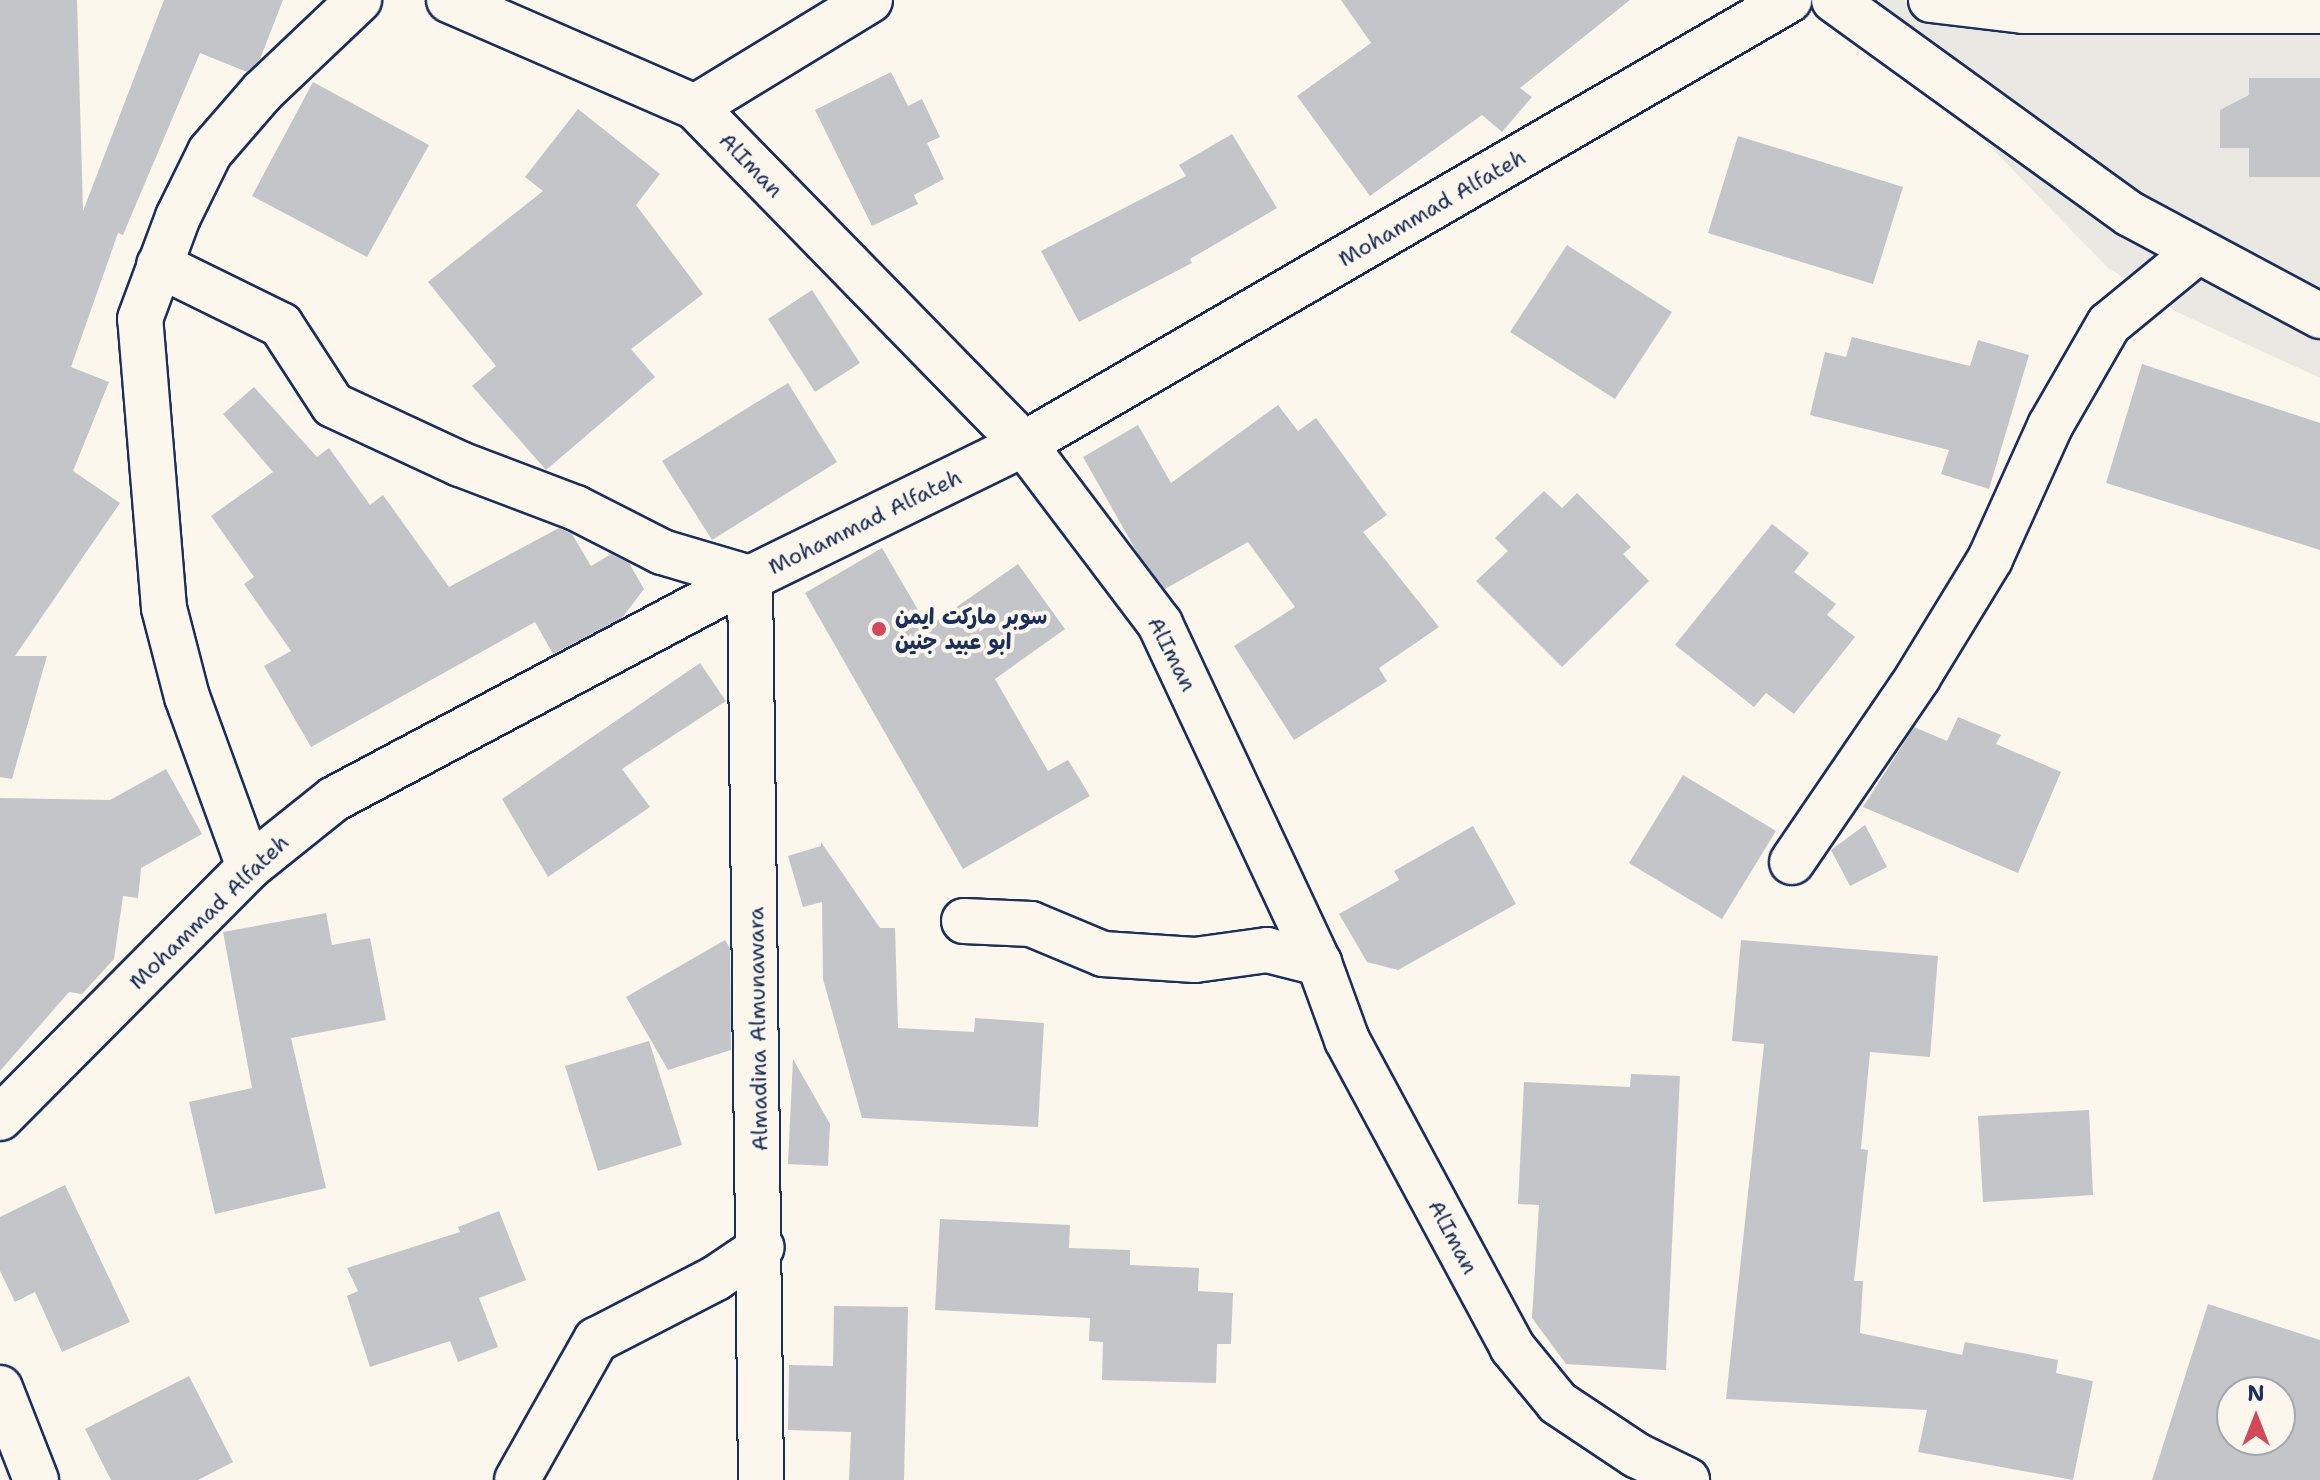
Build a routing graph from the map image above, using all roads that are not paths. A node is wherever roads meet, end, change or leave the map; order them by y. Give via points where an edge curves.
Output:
1 (449, 0) edge
2 (870, 0) edge
3 (1789, 0) edge
4 (1834, 0) edge
5 (1931, 0) edge
6 (2025, 6) edge
7 (348, 9) edge
8 (2320, 11) edge
9 (695, 107) junction
10 (2198, 251) junction
11 (159, 265) junction
12 (2320, 316) edge
13 (1024, 444) junction
14 (750, 578) junction
15 (1792, 862) dead end
16 (249, 867) junction
17 (964, 921) dead end
18 (1319, 963) junction
19 (0, 1118) edge
20 (762, 1247) junction
21 (0, 1388) edge
22 (36, 1480) edge
23 (517, 1480) edge
24 (761, 1480) edge
25 (1687, 1480) edge

1 - 9 street, AlIman
2 - 9 street
3 - 13 street, Mohammad Alfateh
4 - 10 street via 2130,214
5 - 6 street
6 - 8 street
7 - 11 street via 210,152
9 - 13 street, AlIman
10 - 12 street
10 - 15 street via 2109,324 2050,426 1990,559 1918,677
11 - 14 street via 281,325 333,405 460,464 576,508 662,552
11 - 16 street via 140,319 164,608 187,697
13 - 14 street, Mohammad Alfateh
13 - 18 street, AlIman via 1160,624
14 - 16 street, Mohammad Alfateh via 334,799
14 - 20 street, Almadina Almunawara
16 - 19 street, Mohammad Alfateh
17 - 18 street via 1031,924 1103,954 1195,960 1267,950
18 - 25 street, AlIman via 1347,1040 1512,1347 1558,1403 1636,1455
20 - 23 street via 716,1278 596,1340
20 - 24 street, Almadina Almunawara
21 - 22 street

